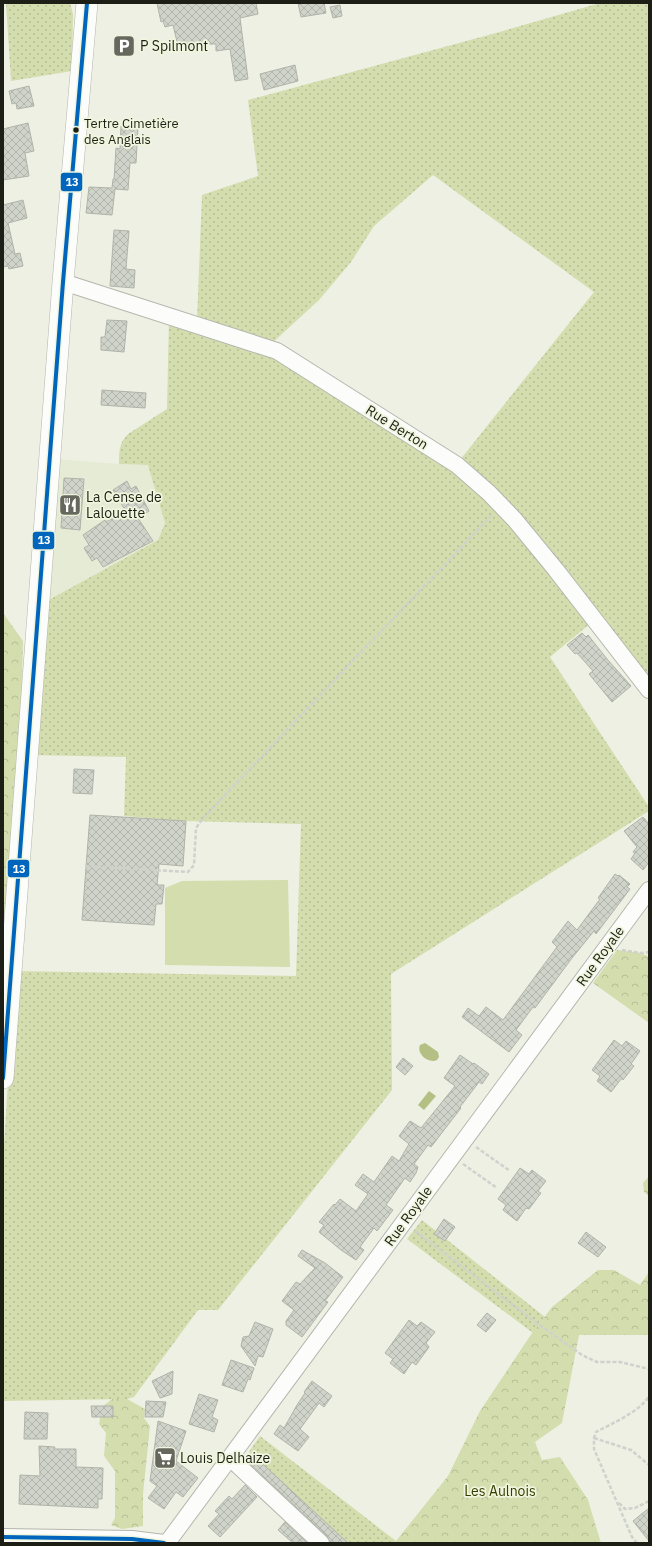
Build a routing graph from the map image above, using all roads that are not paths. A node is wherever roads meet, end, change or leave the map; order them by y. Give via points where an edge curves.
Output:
1 (87, 3) edge
2 (63, 282) junction
3 (649, 690) edge
4 (649, 890) edge
5 (3, 1078) edge
6 (230, 1458) junction
7 (3, 1537) edge
8 (166, 1543) edge
9 (321, 1543) edge

1 - 2 main road
2 - 3 street, Rue Berton via 277,351 457,465 502,506 556,570
2 - 5 main road
4 - 6 street, Rue Royale
6 - 8 street, Rue Royale
6 - 9 street
7 - 8 street via 132,1539

